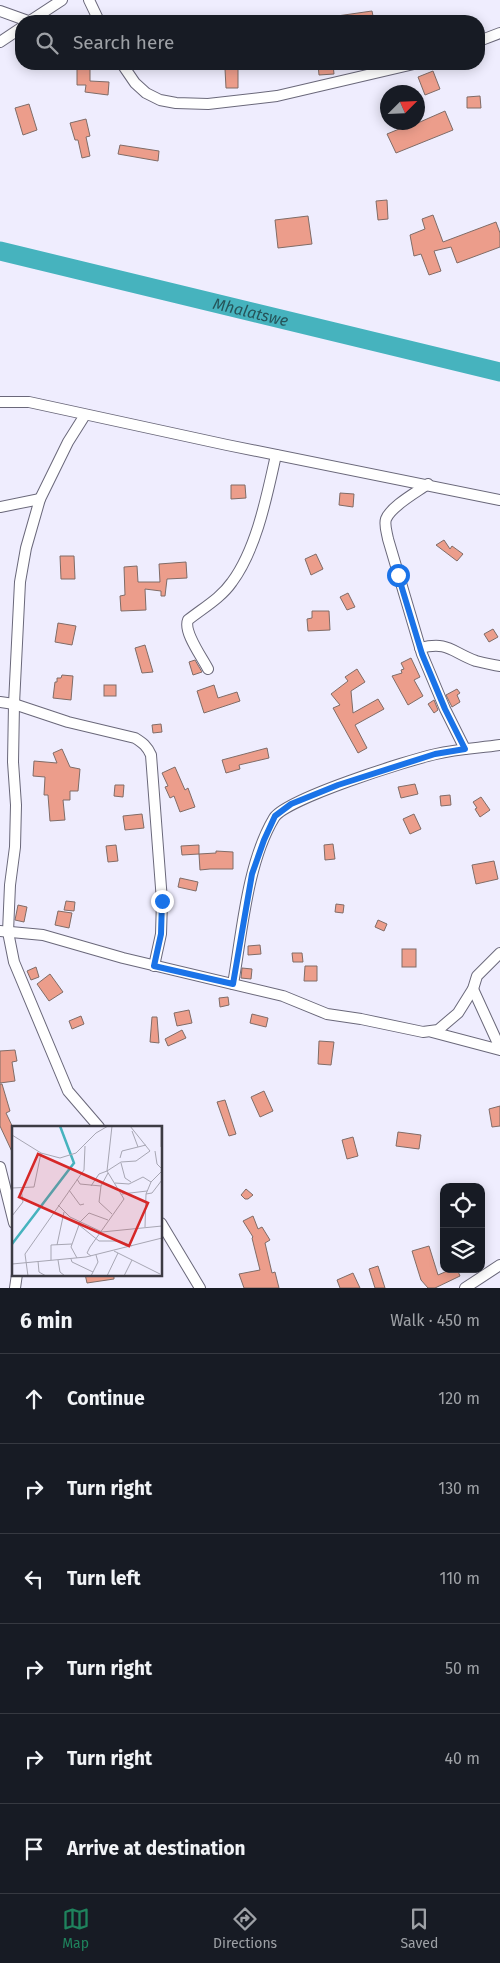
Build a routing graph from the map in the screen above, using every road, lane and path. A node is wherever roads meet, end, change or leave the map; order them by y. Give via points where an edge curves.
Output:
1 (62, 0) edge
2 (89, 0) edge
3 (0, 12) edge
4 (38, 15) edge
5 (96, 15) edge
6 (15, 17) edge
7 (15, 32) edge
8 (499, 34) edge
9 (485, 39) edge
10 (0, 42) edge
11 (126, 70) edge
12 (388, 70) edge
13 (0, 402) edge
14 (85, 415) junction
15 (276, 455) junction
16 (428, 484) junction
17 (40, 499) junction
18 (500, 500) edge
19 (0, 507) edge
20 (420, 648) junction
21 (500, 666) edge
22 (208, 669) dead end
23 (0, 702) edge
24 (14, 704) junction
25 (500, 746) edge
26 (465, 749) junction
27 (4, 932) edge
28 (500, 953) edge
29 (154, 966) junction
30 (233, 984) junction
31 (474, 989) junction
32 (432, 1032) junction
33 (500, 1049) edge
34 (98, 1126) edge
35 (0, 1167) edge
36 (12, 1215) edge
37 (162, 1225) edge
38 (500, 1265) edge
39 (200, 1288) edge
40 (465, 1288) edge

1 - 4 street
2 - 5 street
3 - 6 street
7 - 10 street
8 - 9 street
11 - 12 street via 146,93 160,100 208,104 277,96
13 - 14 street via 29,402
14 - 15 street
14 - 17 street
15 - 16 street
15 - 22 street via 262,518 243,564 226,589 186,624
16 - 18 street
16 - 20 street via 391,511 385,525
17 - 19 street
17 - 24 street via 20,582
20 - 21 street via 444,646 477,661
20 - 26 street via 442,704
23 - 24 street
24 - 27 street via 16,805
24 - 29 street via 68,722 134,738 148,748 162,901 161,934
25 - 26 street
26 - 30 street via 435,754 338,785 291,804 275,816 252,874
27 - 29 street via 43,935
27 - 34 street via 68,1091
28 - 31 street via 477,976
29 - 30 street
30 - 32 street via 283,996 327,1014
31 - 32 street via 458,1013
31 - 33 street
32 - 33 street
35 - 36 street
37 - 39 street
38 - 40 street

